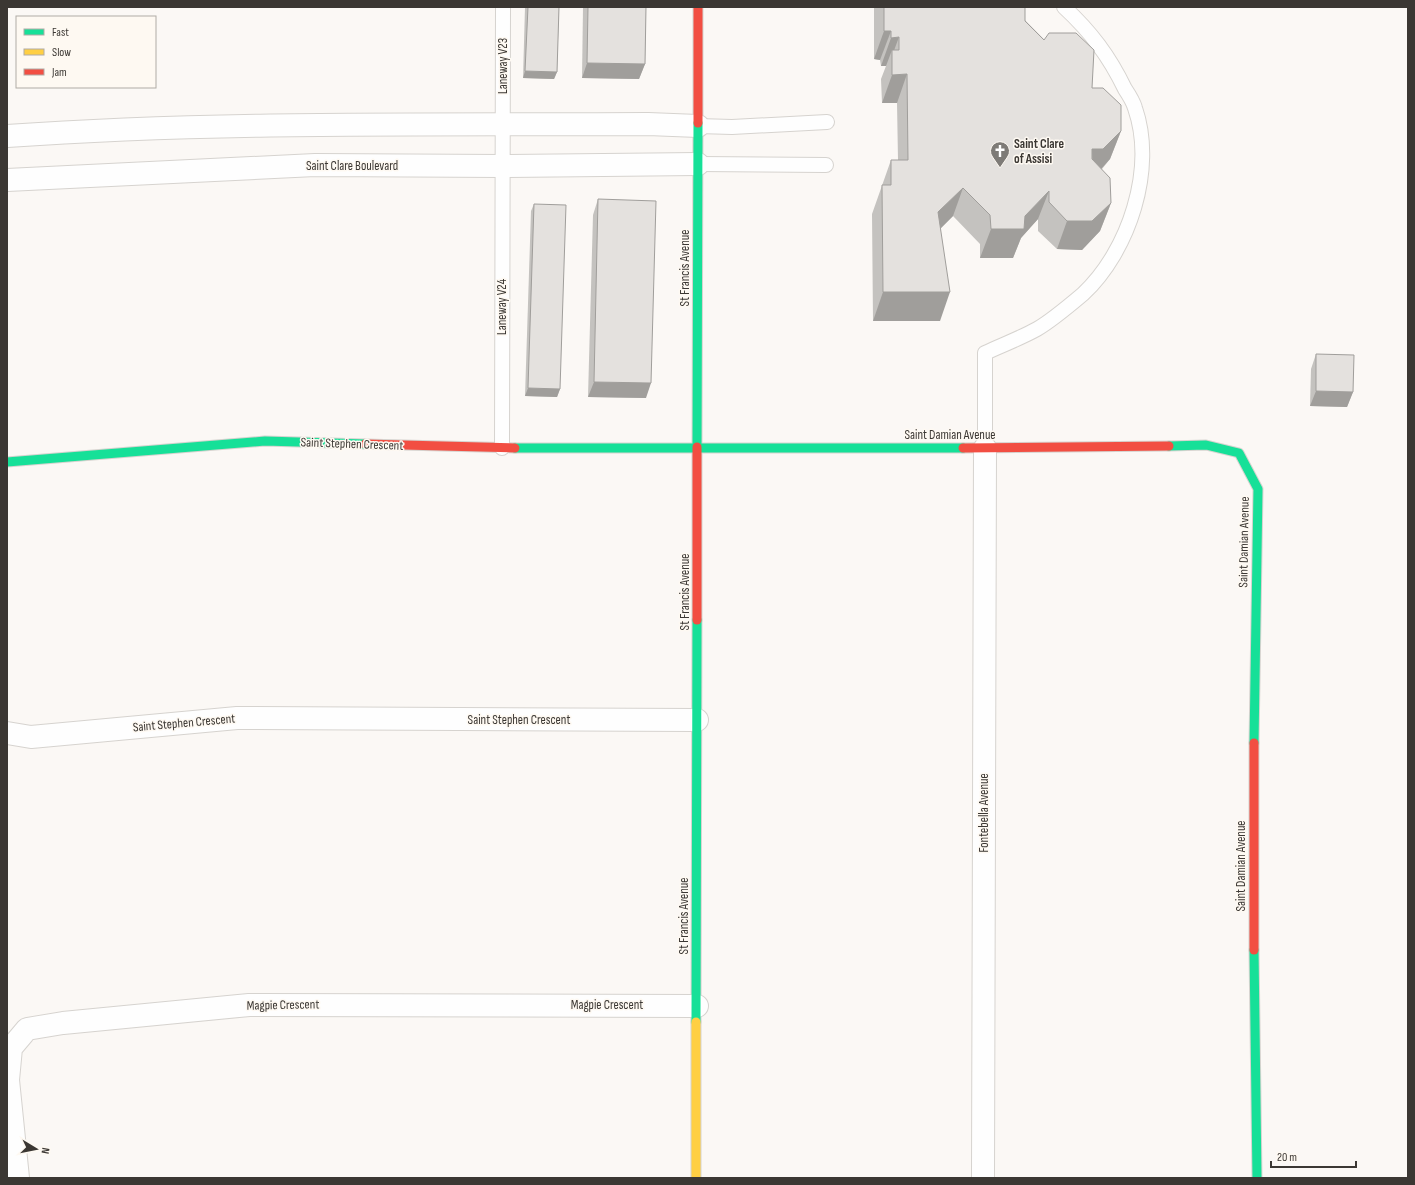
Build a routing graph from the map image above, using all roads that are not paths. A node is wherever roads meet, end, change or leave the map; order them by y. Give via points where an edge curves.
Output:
1 (503, 7) edge
2 (698, 7) edge
3 (1064, 7) edge
4 (827, 122) dead end
5 (504, 124) junction
6 (698, 126) junction
7 (7, 136) edge
8 (698, 164) junction
9 (826, 165) dead end
10 (503, 166) junction
11 (7, 180) edge
12 (502, 448) junction
13 (698, 448) junction
14 (985, 448) junction
15 (7, 462) edge
16 (697, 720) junction
17 (7, 733) edge
18 (697, 1006) junction
19 (18, 1178) edge
20 (696, 1178) edge
21 (983, 1178) edge
22 (1257, 1178) edge

1 - 5 lane, Laneway V23
2 - 6 street, St Francis Avenue
3 - 14 lane via 1082,23 1112,61 1135,108 1142,145 1140,184 1130,220 1111,261 1083,294 1037,329 985,353
4 - 6 lane via 732,127
5 - 6 street
5 - 7 street via 162,128
5 - 10 lane, Laneway V23
6 - 8 street, St Francis Avenue
8 - 9 lane
8 - 10 street, Saint Clare Boulevard
8 - 13 street, St Francis Avenue
10 - 11 street, Saint Clare Boulevard via 315,165
10 - 12 lane, Laneway V24
12 - 13 street, Saint Stephen Crescent
12 - 15 street, Saint Stephen Crescent via 265,441 152,448
13 - 14 street, Saint Damian Avenue
13 - 16 street, St Francis Avenue
14 - 21 street, Fontebella Avenue
14 - 22 street, Saint Damian Avenue via 1206,445 1239,452 1258,489 1254,849
16 - 17 street, Saint Stephen Crescent via 237,718 31,737
16 - 18 street, St Francis Avenue
18 - 19 street, Magpie Crescent via 249,1005 63,1023 27,1029 11,1048 8,1080
18 - 20 street, St Francis Avenue

